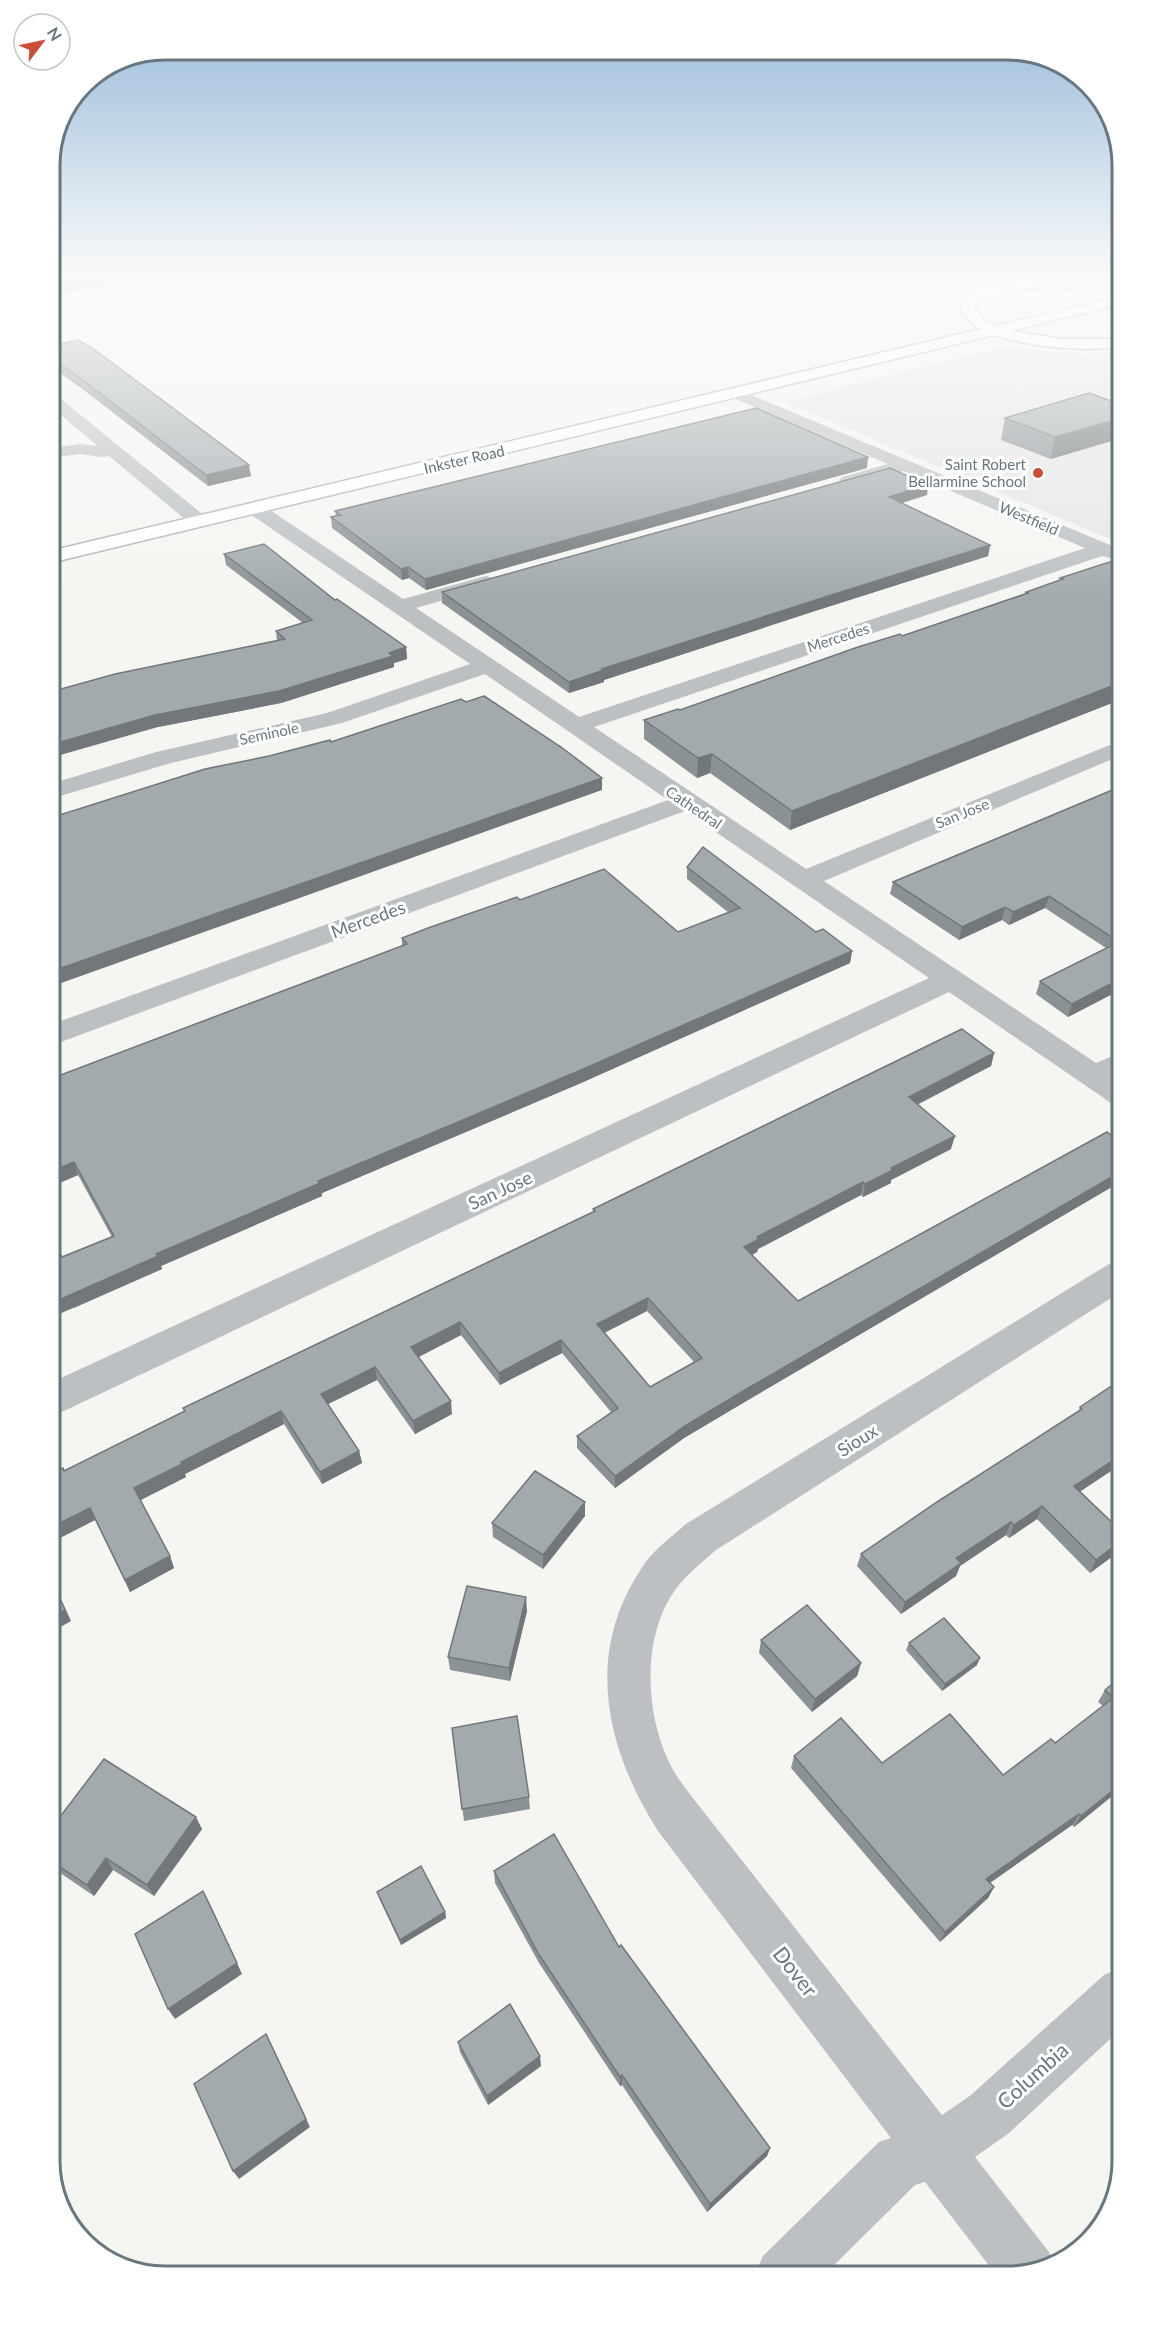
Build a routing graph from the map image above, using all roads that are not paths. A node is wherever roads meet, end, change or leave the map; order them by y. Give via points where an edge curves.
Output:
1 (783, 383) edge
2 (737, 394) junction
3 (60, 407) edge
4 (107, 451) junction
5 (60, 452) edge
6 (905, 465) junction
7 (73, 467) dead end
8 (831, 486) edge
9 (261, 513) junction
10 (199, 521) junction
11 (1101, 549) junction
12 (1112, 554) edge
13 (60, 555) edge
14 (500, 579) edge
15 (398, 607) junction
16 (487, 666) junction
17 (574, 726) junction
18 (1112, 751) edge
19 (60, 789) edge
20 (686, 802) junction
21 (802, 880) junction
22 (950, 980) junction
23 (60, 1032) edge
24 (1112, 1067) edge
25 (1095, 1076) junction
26 (1112, 1088) edge
27 (1112, 1280) edge
28 (60, 1395) edge
29 (632, 1642) joint
30 (1112, 2001) edge
31 (936, 2151) junction
32 (1023, 2265) edge
33 (793, 2266) edge

1 - 2 main road, Inkster Road
2 - 6 street, Westfield
2 - 9 main road, Inkster Road
3 - 4 street
4 - 5 street
4 - 7 street via 94,461
4 - 10 street
6 - 8 street
6 - 11 street, Westfield
9 - 10 main road, Inkster Road
9 - 15 street, Cathedral
10 - 13 main road, Inkster Road
11 - 12 street, Westfield
11 - 17 street, Mercedes
14 - 15 street
15 - 16 street, Cathedral
16 - 17 street, Cathedral
16 - 19 street, Seminole via 334,718 164,757
17 - 20 street, Cathedral
18 - 21 street, San Jose
20 - 21 street, Cathedral
20 - 23 street, Mercedes
21 - 22 street, Cathedral
22 - 25 street, Cathedral
22 - 28 street, San Jose
24 - 25 street
25 - 26 street, Cathedral
27 - 29 street, Sioux via 701,1537 673,1561 656,1583 642,1608
29 - 31 street, Dover via 630,1705 653,1780 675,1814
30 - 31 street, Columbia via 990,2114
31 - 32 street, Dover
31 - 33 street, Columbia via 899,2162

